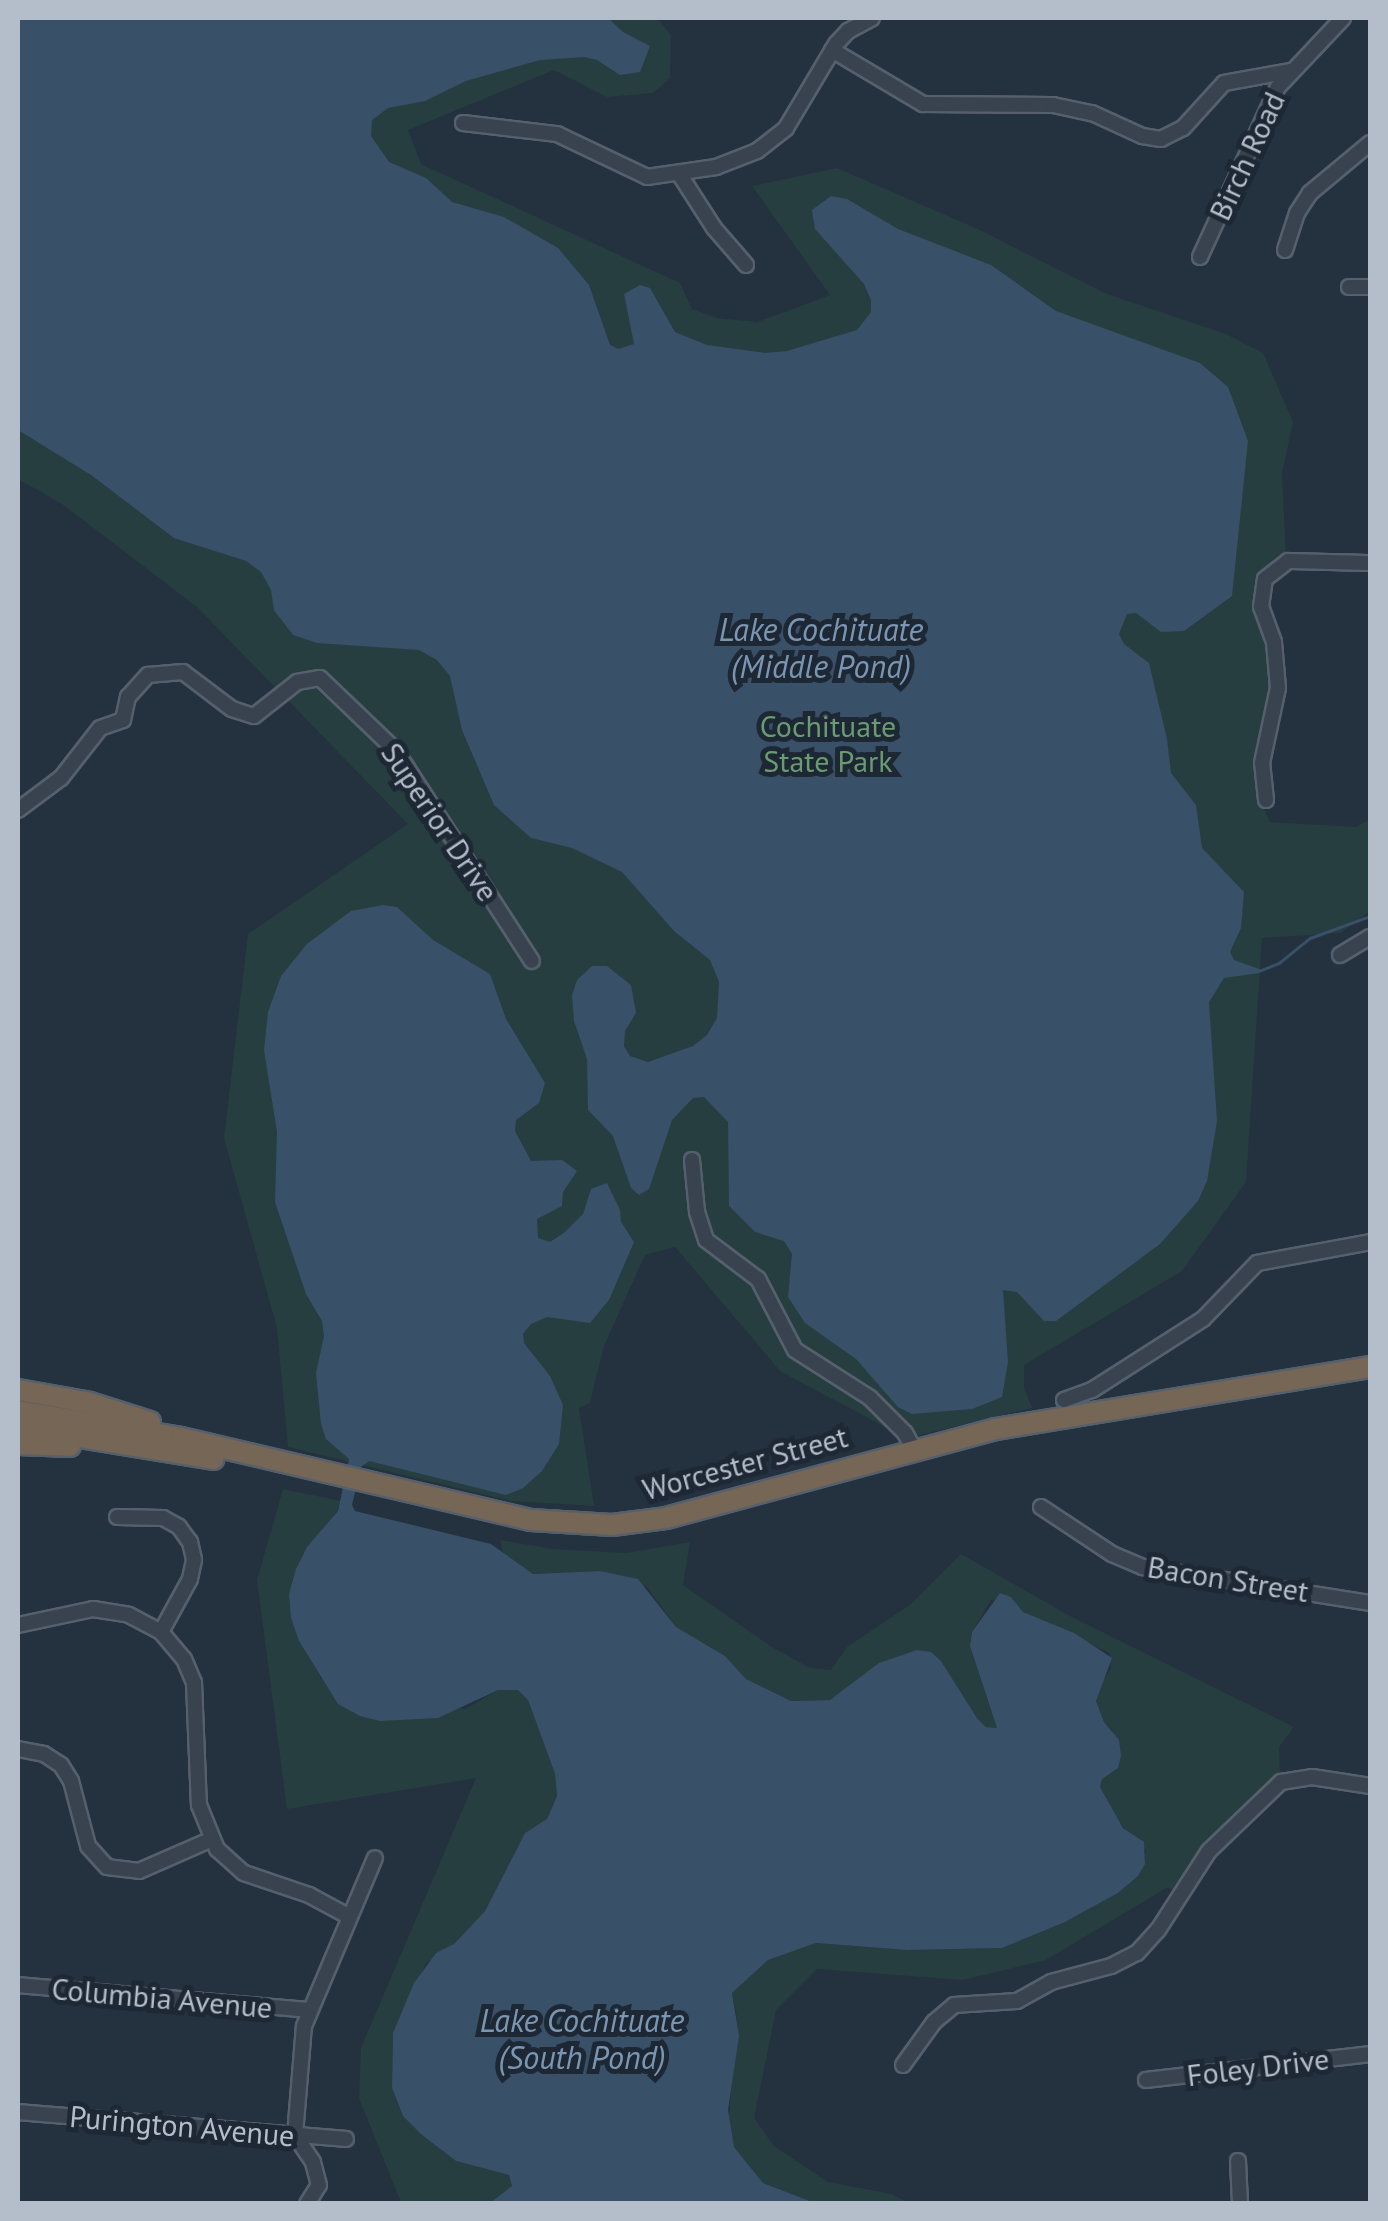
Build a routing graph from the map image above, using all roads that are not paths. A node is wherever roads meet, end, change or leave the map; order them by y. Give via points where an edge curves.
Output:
1 (872, 18) edge
2 (1343, 18) edge
3 (832, 50) junction
4 (1292, 71) junction
5 (464, 123) dead end
6 (1370, 144) edge
7 (696, 172) junction
8 (680, 175) junction
9 (694, 198) junction
10 (1286, 250) dead end
11 (1200, 257) dead end
12 (746, 265) dead end
13 (1370, 287) edge
14 (1348, 288) dead end
15 (1370, 563) edge
16 (1266, 800) dead end
17 (18, 810) edge
18 (1370, 937) edge
19 (1340, 955) dead end
20 (532, 960) dead end
21 (692, 1160) dead end
22 (1370, 1242) edge
23 (1370, 1366) edge
24 (1370, 1380) edge
25 (18, 1390) edge
26 (1064, 1400) dead end
27 (18, 1411) edge
28 (18, 1427) edge
29 (18, 1444) edge
30 (914, 1449) junction
31 (237, 1451) junction
32 (175, 1452) junction
33 (341, 1481) junction
34 (364, 1486) junction
35 (1041, 1506) dead end
36 (117, 1517) dead end
37 (1370, 1603) edge
38 (18, 1625) edge
39 (161, 1632) junction
40 (18, 1749) edge
41 (1370, 1786) edge
42 (210, 1840) junction
43 (375, 1858) dead end
44 (348, 1916) junction
45 (18, 1985) edge
46 (307, 2010) junction
47 (1370, 2054) edge
48 (903, 2065) dead end
49 (1146, 2080) dead end
50 (18, 2112) edge
51 (295, 2135) junction
52 (346, 2140) dead end
53 (1238, 2161) dead end
54 (307, 2204) edge
55 (1240, 2204) edge

1 - 3 street via 848,30
2 - 4 street, Birch Road
3 - 4 street via 923,104 1053,105 1161,139 1183,128 1224,83
3 - 7 street via 786,128 749,155
4 - 11 street, Birch Road via 1272,98
5 - 8 street via 542,130 639,175
6 - 10 street via 1310,193
7 - 8 street
7 - 9 street
8 - 9 street
9 - 12 street
13 - 14 street
15 - 16 street via 1299,560 1271,571 1262,589 1278,688 1262,762
17 - 20 street, Superior Drive via 60,778 100,728 123,720 128,697 148,675 183,672 232,709 254,716 297,682 320,678 396,751
18 - 19 street
21 - 30 street via 706,1240 758,1279 794,1350 870,1398
22 - 26 street via 1257,1263 1203,1319 1092,1390
23 - 30 highway, Worcester Street via 1029,1422
24 - 34 highway, Worcester Street via 982,1444 638,1536 538,1534
25 - 31 highway via 90,1403
27 - 31 highway, Worcester Street
28 - 32 highway, Worcester Street
29 - 32 highway
30 - 34 highway, Worcester Street via 666,1518 618,1525 531,1520
31 - 33 highway, Worcester Street
32 - 33 highway, Worcester Street
33 - 34 highway, Worcester Street
35 - 37 street, Bacon Street via 1143,1567
36 - 39 street via 163,1518 190,1542 190,1579
38 - 39 street via 106,1610
39 - 42 street via 194,1683 198,1794
40 - 42 street via 62,1765 88,1846 106,1866 140,1871
41 - 48 street via 1312,1777 1280,1782 1209,1850 1137,1953 1016,2000 954,2005
42 - 44 street via 244,1874
43 - 44 street
44 - 46 street
45 - 46 street, Columbia Avenue
46 - 51 street
47 - 49 street, Foley Drive
50 - 51 street, Purington Avenue
51 - 52 street, Purington Avenue
51 - 54 street via 318,2178
53 - 55 street

